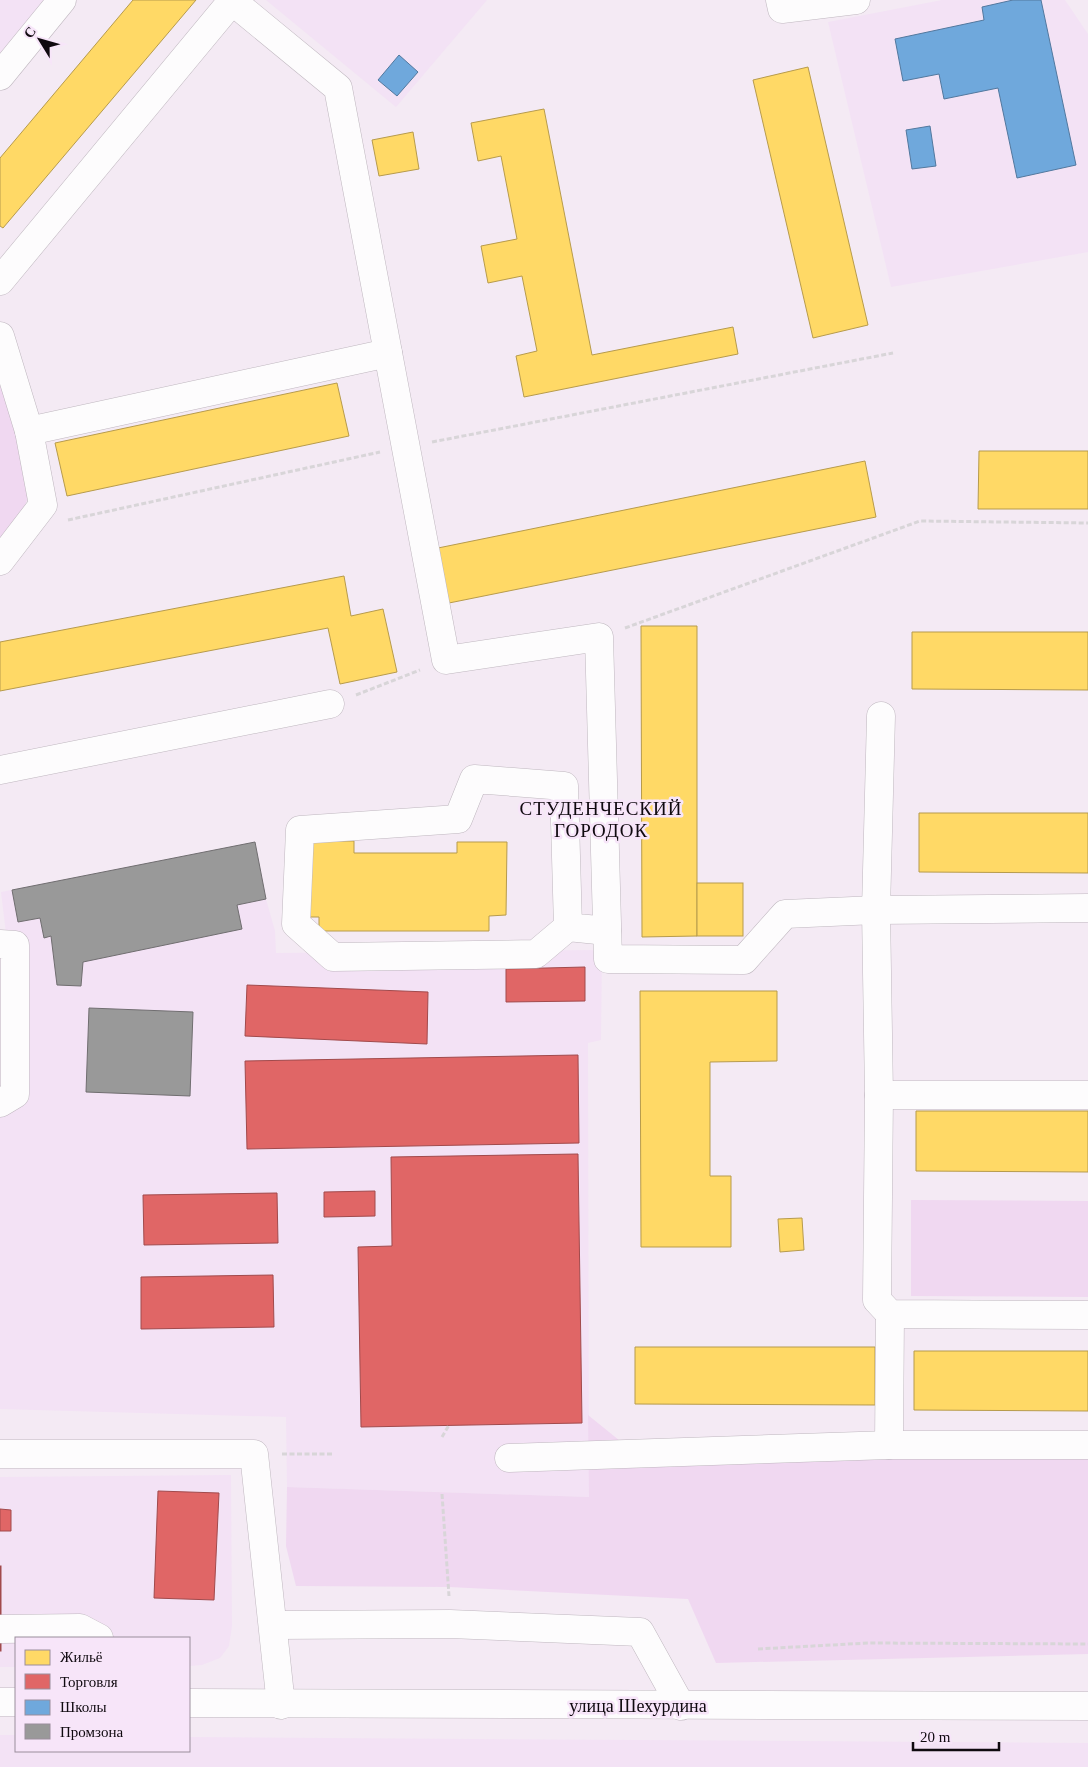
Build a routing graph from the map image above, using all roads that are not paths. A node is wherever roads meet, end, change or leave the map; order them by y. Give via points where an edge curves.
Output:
1 (62, 0) edge
2 (780, 0) edge
3 (856, 0) edge
4 (232, 1) edge
5 (0, 76) edge
6 (0, 281) edge
7 (0, 336) edge
8 (388, 353) junction
9 (29, 431) junction
10 (0, 561) edge
11 (330, 704) road end
12 (881, 716) dead end
13 (0, 770) edge
14 (1088, 908) edge
15 (876, 910) junction
16 (568, 927) junction
17 (607, 931) junction
18 (0, 944) edge
19 (879, 1095) junction
20 (1088, 1095) edge
21 (0, 1103) edge
22 (890, 1314) junction
23 (1088, 1315) edge
24 (889, 1445) junction
25 (1088, 1445) edge
26 (0, 1454) edge
27 (509, 1458) dead end
28 (273, 1625) junction
29 (1, 1628) edge
30 (97, 1637) edge
31 (0, 1702) edge
32 (15, 1702) edge
33 (190, 1703) edge
34 (281, 1705) junction
35 (681, 1706) junction
36 (1088, 1706) edge

1 - 5 main road
2 - 3 main road via 782,9
4 - 6 main road
4 - 8 main road via 338,88
7 - 9 main road
8 - 9 main road
8 - 17 main road via 446,660 599,637
9 - 10 main road via 44,505
11 - 13 main road
12 - 15 main road
14 - 15 main road
15 - 17 main road via 785,914 744,960 608,959
15 - 19 main road
16 - 16 main road via 536,954 333,957 296,924 300,830 458,819 474,779 564,786
16 - 17 main road
18 - 21 main road via 15,945 15,1094
19 - 20 main road
19 - 22 main road via 877,1300
22 - 23 main road
22 - 24 main road
24 - 25 main road
24 - 27 main road
26 - 28 main road via 254,1454
28 - 34 main road
28 - 35 main road via 450,1624 640,1632
29 - 30 main road via 80,1628
31 - 32 main road
33 - 34 main road, улица Шехурдина
34 - 35 main road, улица Шехурдина
35 - 36 main road, улица Шехурдина

